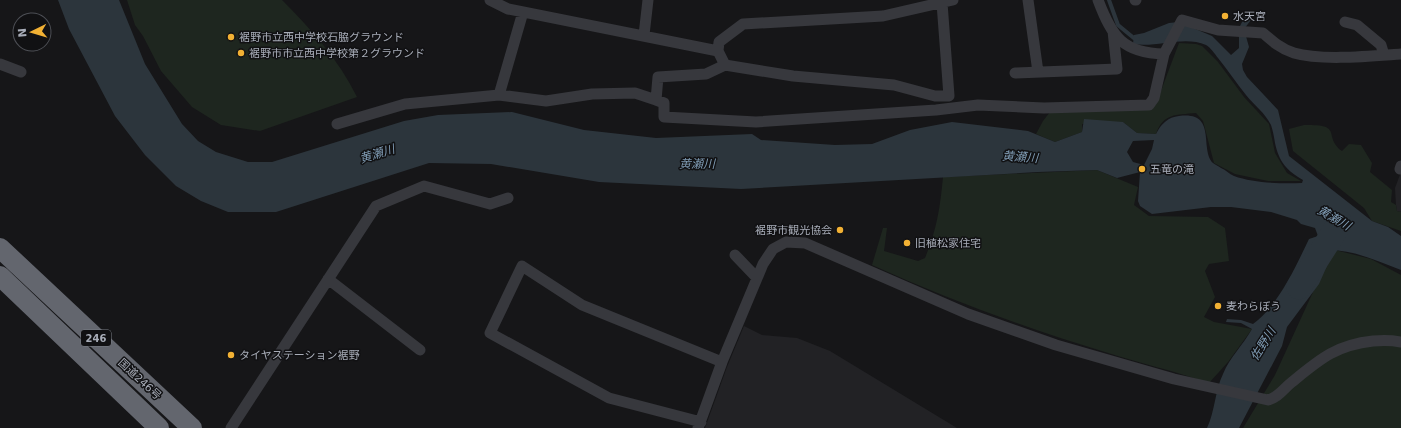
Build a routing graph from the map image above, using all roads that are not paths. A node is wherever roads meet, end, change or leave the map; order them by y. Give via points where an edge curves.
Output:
1 (490, 0) edge
2 (648, 0) edge
3 (1028, 0) edge
4 (1098, 0) edge
5 (948, 1) edge
6 (523, 12) junction
7 (1345, 22) dead end
8 (1112, 29) junction
9 (644, 36) junction
10 (718, 51) junction
11 (1164, 54) junction
12 (1401, 54) edge
13 (1384, 55) junction
14 (0, 64) edge
15 (725, 65) junction
16 (21, 72) dead end
17 (1038, 72) junction
18 (1015, 73) dead end
19 (499, 94) junction
20 (949, 96) junction
21 (656, 100) junction
22 (965, 106) junction
23 (337, 124) dead end
24 (508, 198) dead end
25 (0, 248) edge
26 (735, 255) dead end
27 (0, 276) edge
28 (757, 278) junction
29 (328, 279) junction
30 (0, 291) edge
31 (1401, 342) edge
32 (73, 345) junction
33 (420, 350) dead end
34 (722, 362) junction
35 (699, 425) edge
36 (159, 428) edge
37 (192, 428) edge
38 (231, 428) edge

1 - 6 street via 508,9
2 - 9 street
3 - 17 street
4 - 8 street
5 - 10 street via 883,16 743,24 718,42
5 - 20 street
6 - 9 street
6 - 19 street
7 - 13 street via 1357,25 1381,45
8 - 11 street via 1130,48 1145,53
8 - 17 street via 1117,69
9 - 10 street
10 - 15 street
11 - 13 street via 1182,20 1218,30 1263,32 1276,45 1294,53 1322,56
11 - 22 street via 1154,98 1149,105 1044,108
12 - 13 street
14 - 16 street
15 - 20 street via 793,76 894,85 935,96
15 - 21 street via 706,74 658,76
17 - 18 street
19 - 21 street via 546,101 592,94 635,93
19 - 23 street via 405,104
20 - 22 street
21 - 22 street via 664,103 664,117 756,122
24 - 29 street via 490,204 424,186 376,206
25 - 37 highway, 国道246号 / 246
26 - 28 street
27 - 32 highway, 国道246号 / 246
28 - 31 street via 773,249 786,242 805,243 968,314 1056,346 1211,388 1268,400 1276,398 1324,356 1348,345 1391,340
28 - 34 street
29 - 33 street
29 - 38 street
30 - 32 highway
32 - 36 highway, 国道246号 / 246
34 - 35 street
34 - 35 street via 582,305 522,266 490,333 609,398

